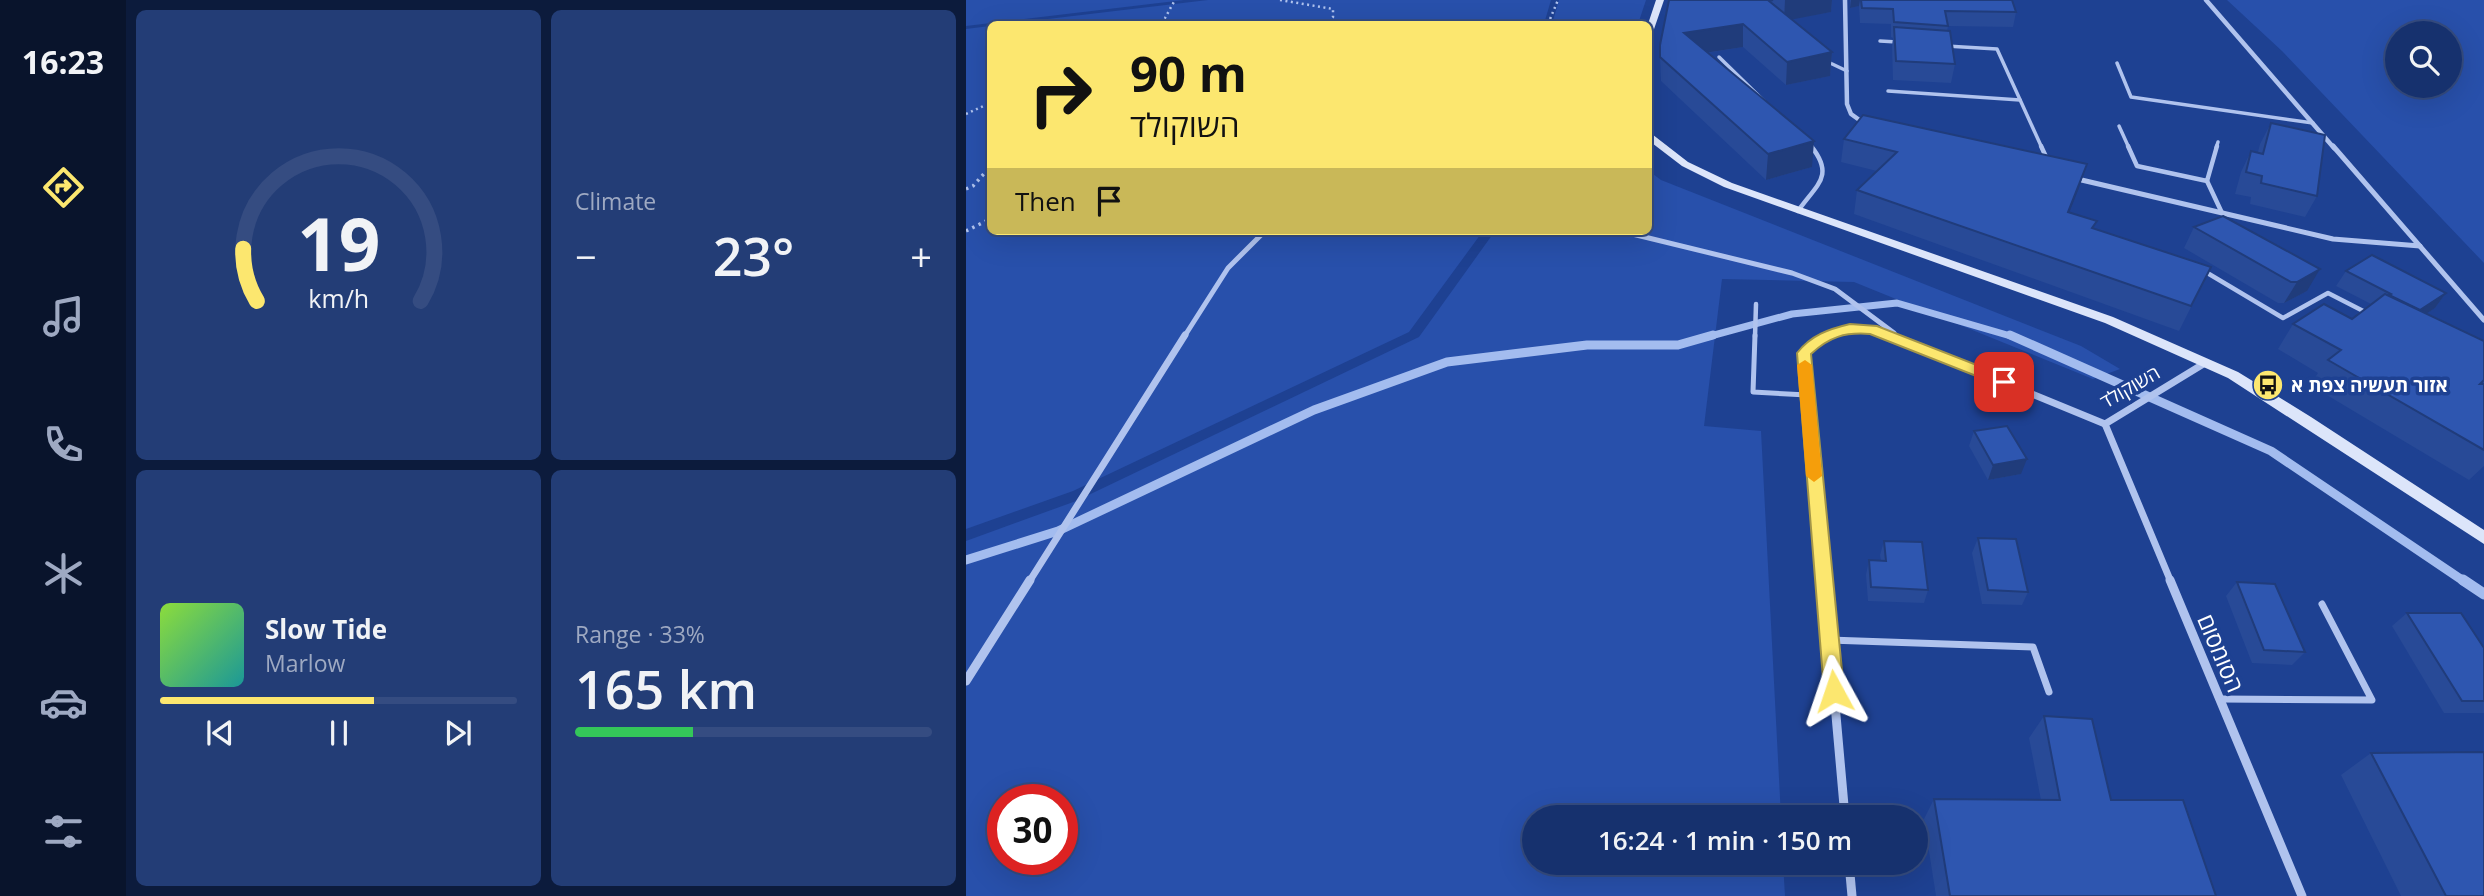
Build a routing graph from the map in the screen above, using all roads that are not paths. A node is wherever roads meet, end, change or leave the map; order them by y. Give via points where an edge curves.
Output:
1 (1660, 0) edge
2 (1845, 0) edge
3 (2206, 0) edge
4 (1652, 23) edge
5 (1880, 41) dead end
6 (1906, 43) edge
7 (1945, 46) edge
8 (1819, 55) edge
9 (1719, 57) dead end
10 (2117, 63) dead end
11 (1847, 71) junction
12 (1888, 92) dead end
13 (2020, 100) junction
14 (1767, 103) edge
15 (2315, 123) junction
16 (2119, 126) dead end
17 (1873, 129) edge
18 (1652, 138) edge
19 (1805, 139) edge
20 (2218, 142) dead end
21 (2047, 161) edge
22 (2066, 176) edge
23 (2207, 181) junction
24 (1798, 211) junction
25 (2222, 213) junction
26 (1261, 235) edge
27 (1637, 235) edge
28 (2420, 246) junction
29 (2196, 266) edge
30 (1756, 304) dead end
31 (2376, 317) edge
32 (2484, 320) edge
33 (1903, 340) junction
34 (2205, 363) junction
35 (1807, 395) junction
36 (2105, 424) junction
37 (2484, 538) edge
38 (2322, 604) dead end
39 (1829, 640) junction
40 (966, 681) edge
41 (2049, 692) dead end
42 (2220, 699) junction
43 (1844, 805) edge
44 (1850, 875) edge
45 (1852, 896) edge
46 (2302, 896) edge

1 - 4 street
2 - 11 street
3 - 15 street
5 - 6 lane
7 - 13 lane via 1997,49
8 - 11 lane
9 - 14 lane
10 - 15 lane via 2131,97
11 - 17 street via 1851,114
12 - 13 lane
13 - 21 lane
15 - 28 street
16 - 23 lane via 2137,166
18 - 24 street via 1690,169
19 - 24 lane via 1823,161 1824,174
20 - 23 lane
22 - 25 street
23 - 25 lane
24 - 34 street via 2109,320
25 - 28 street via 2333,239
26 - 40 street via 1228,268
27 - 33 street via 1792,272 1835,289
28 - 32 street
29 - 31 lane via 2283,318 2328,293
30 - 35 lane via 1753,392
33 - 35 street, השוקולד via 1872,329 1850,328 1817,341 1804,353
33 - 36 street, השוקולד
34 - 36 street, השוקולד
34 - 37 street via 2306,420
35 - 39 street, השוקולד
36 - 42 street, הסומסום
38 - 42 lane via 2372,700
39 - 41 lane via 2033,647
39 - 43 street, השוקולד
42 - 46 street, הסומסום
44 - 45 street

